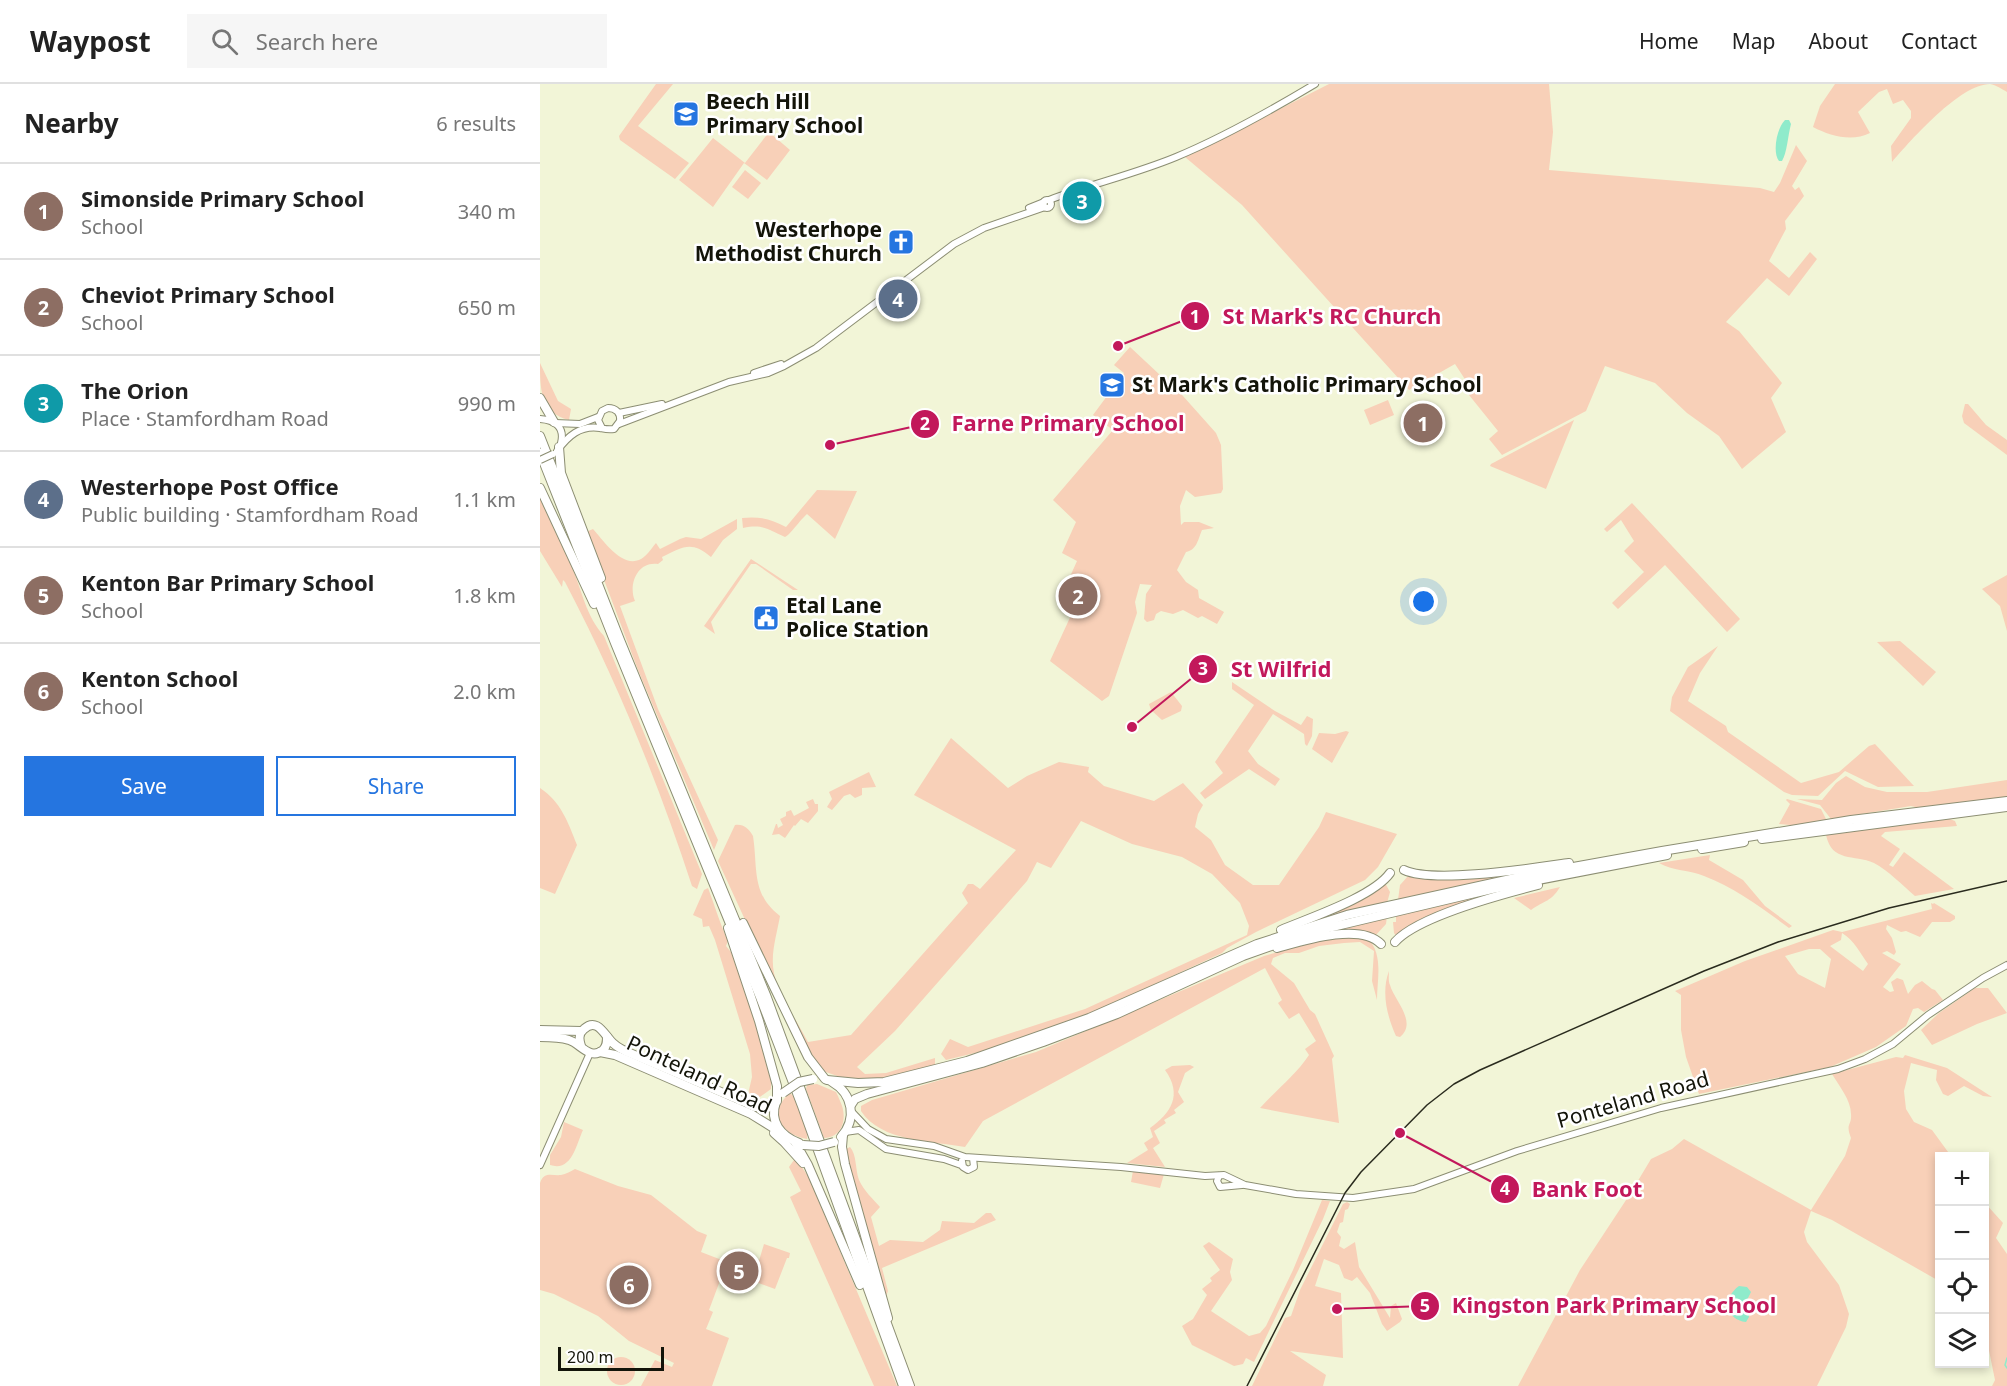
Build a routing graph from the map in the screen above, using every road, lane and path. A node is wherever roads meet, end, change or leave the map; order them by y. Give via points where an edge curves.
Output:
1 (1315, 84) edge
2 (1047, 204) junction
3 (540, 398) edge
4 (619, 413) junction
5 (598, 417) junction
6 (540, 419) edge
7 (554, 422) junction
8 (619, 424) junction
9 (602, 428) junction
10 (540, 436) edge
11 (560, 446) junction
12 (540, 453) edge
13 (540, 460) edge
14 (540, 488) edge
15 (617, 642) junction
16 (2007, 801) edge
17 (2007, 807) edge
18 (1617, 862) junction
19 (1404, 870) dead end
20 (1390, 873) dead end
21 (717, 883) junction
22 (1395, 942) dead end
23 (1381, 944) dead end
24 (2007, 965) edge
25 (1204, 967) junction
26 (1217, 968) junction
27 (540, 1030) edge
28 (581, 1031) junction
29 (540, 1037) edge
30 (607, 1037) junction
31 (580, 1046) junction
32 (600, 1052) junction
33 (590, 1053) junction
34 (774, 1075) junction
35 (826, 1079) junction
36 (776, 1102) junction
37 (746, 1103) junction
38 (851, 1108) junction
39 (756, 1117) junction
40 (844, 1133) junction
41 (783, 1134) junction
42 (799, 1143) junction
43 (965, 1157) junction
44 (972, 1158) junction
45 (996, 1160) junction
46 (540, 1165) edge
47 (961, 1165) junction
48 (974, 1167) junction
49 (813, 1176) junction
50 (1218, 1180) junction
51 (1228, 1182) junction
52 (890, 1344) junction
53 (903, 1386) edge
54 (910, 1386) edge

1 - 2 main road via 1176,156
2 - 4 main road via 970,231 952,242 795,358 667,403
2 - 8 main road via 984,228 947,248 797,360
3 - 7 highway
4 - 5 main road via 608,408
4 - 8 main road
5 - 7 main road via 580,423
5 - 9 main road
6 - 7 main road
7 - 11 main road via 562,433
8 - 9 main road via 611,430
9 - 11 main road via 580,430
10 - 15 highway
11 - 13 main road, bridge
11 - 15 highway via 561,473 596,564
12 - 15 highway
14 - 15 highway via 601,618
15 - 21 highway
16 - 18 highway via 1851,820
17 - 18 highway
18 - 19 highway via 1474,874 1418,874
18 - 22 highway via 1481,901 1413,929
18 - 25 highway via 1501,881 1347,915 1257,944
18 - 26 highway via 1353,920 1270,945
20 - 25 highway via 1380,884 1350,900
21 - 34 highway via 723,917
21 - 35 highway via 733,903 807,1057
21 - 52 highway via 808,1104
23 - 26 highway via 1365,934 1335,935 1284,946
24 - 51 main road, Ponteland Road via 1865,1059 1838,1069 1661,1108 1517,1151 1414,1189 1337,1198
25 - 35 highway via 1089,1018 967,1061 884,1082
26 - 38 highway via 1117,1014 1043,1042 867,1094 855,1099
27 - 28 highway
28 - 30 highway via 595,1025
28 - 31 highway
29 - 31 highway via 568,1040
30 - 32 highway
30 - 37 highway, Ponteland Road via 625,1052
31 - 33 highway
32 - 33 highway
32 - 39 highway, Ponteland Road
33 - 46 main road
34 - 36 highway
34 - 37 highway via 771,1100 765,1104
35 - 36 highway, bridge via 799,1082
35 - 38 highway via 844,1092
36 - 37 highway, Ponteland Road via 761,1108
36 - 41 highway via 774,1120
38 - 40 highway
38 - 43 main road via 868,1129 886,1139 934,1146
39 - 41 highway, Ponteland Road
39 - 49 highway
40 - 42 highway, bridge via 834,1142 819,1146
40 - 47 main road via 859,1130 886,1149
40 - 52 highway via 845,1164 890,1325
41 - 42 highway
42 - 49 highway
43 - 44 main road, Ponteland Road
43 - 47 main road
44 - 45 main road, Ponteland Road
44 - 48 main road
45 - 48 main road, Ponteland Road
45 - 50 main road, Ponteland Road via 1121,1167
47 - 48 main road via 969,1170
49 - 52 highway via 879,1332
50 - 51 main road, Ponteland Road via 1224,1175
50 - 51 main road, Ponteland Road via 1221,1187
52 - 53 highway
52 - 54 highway

